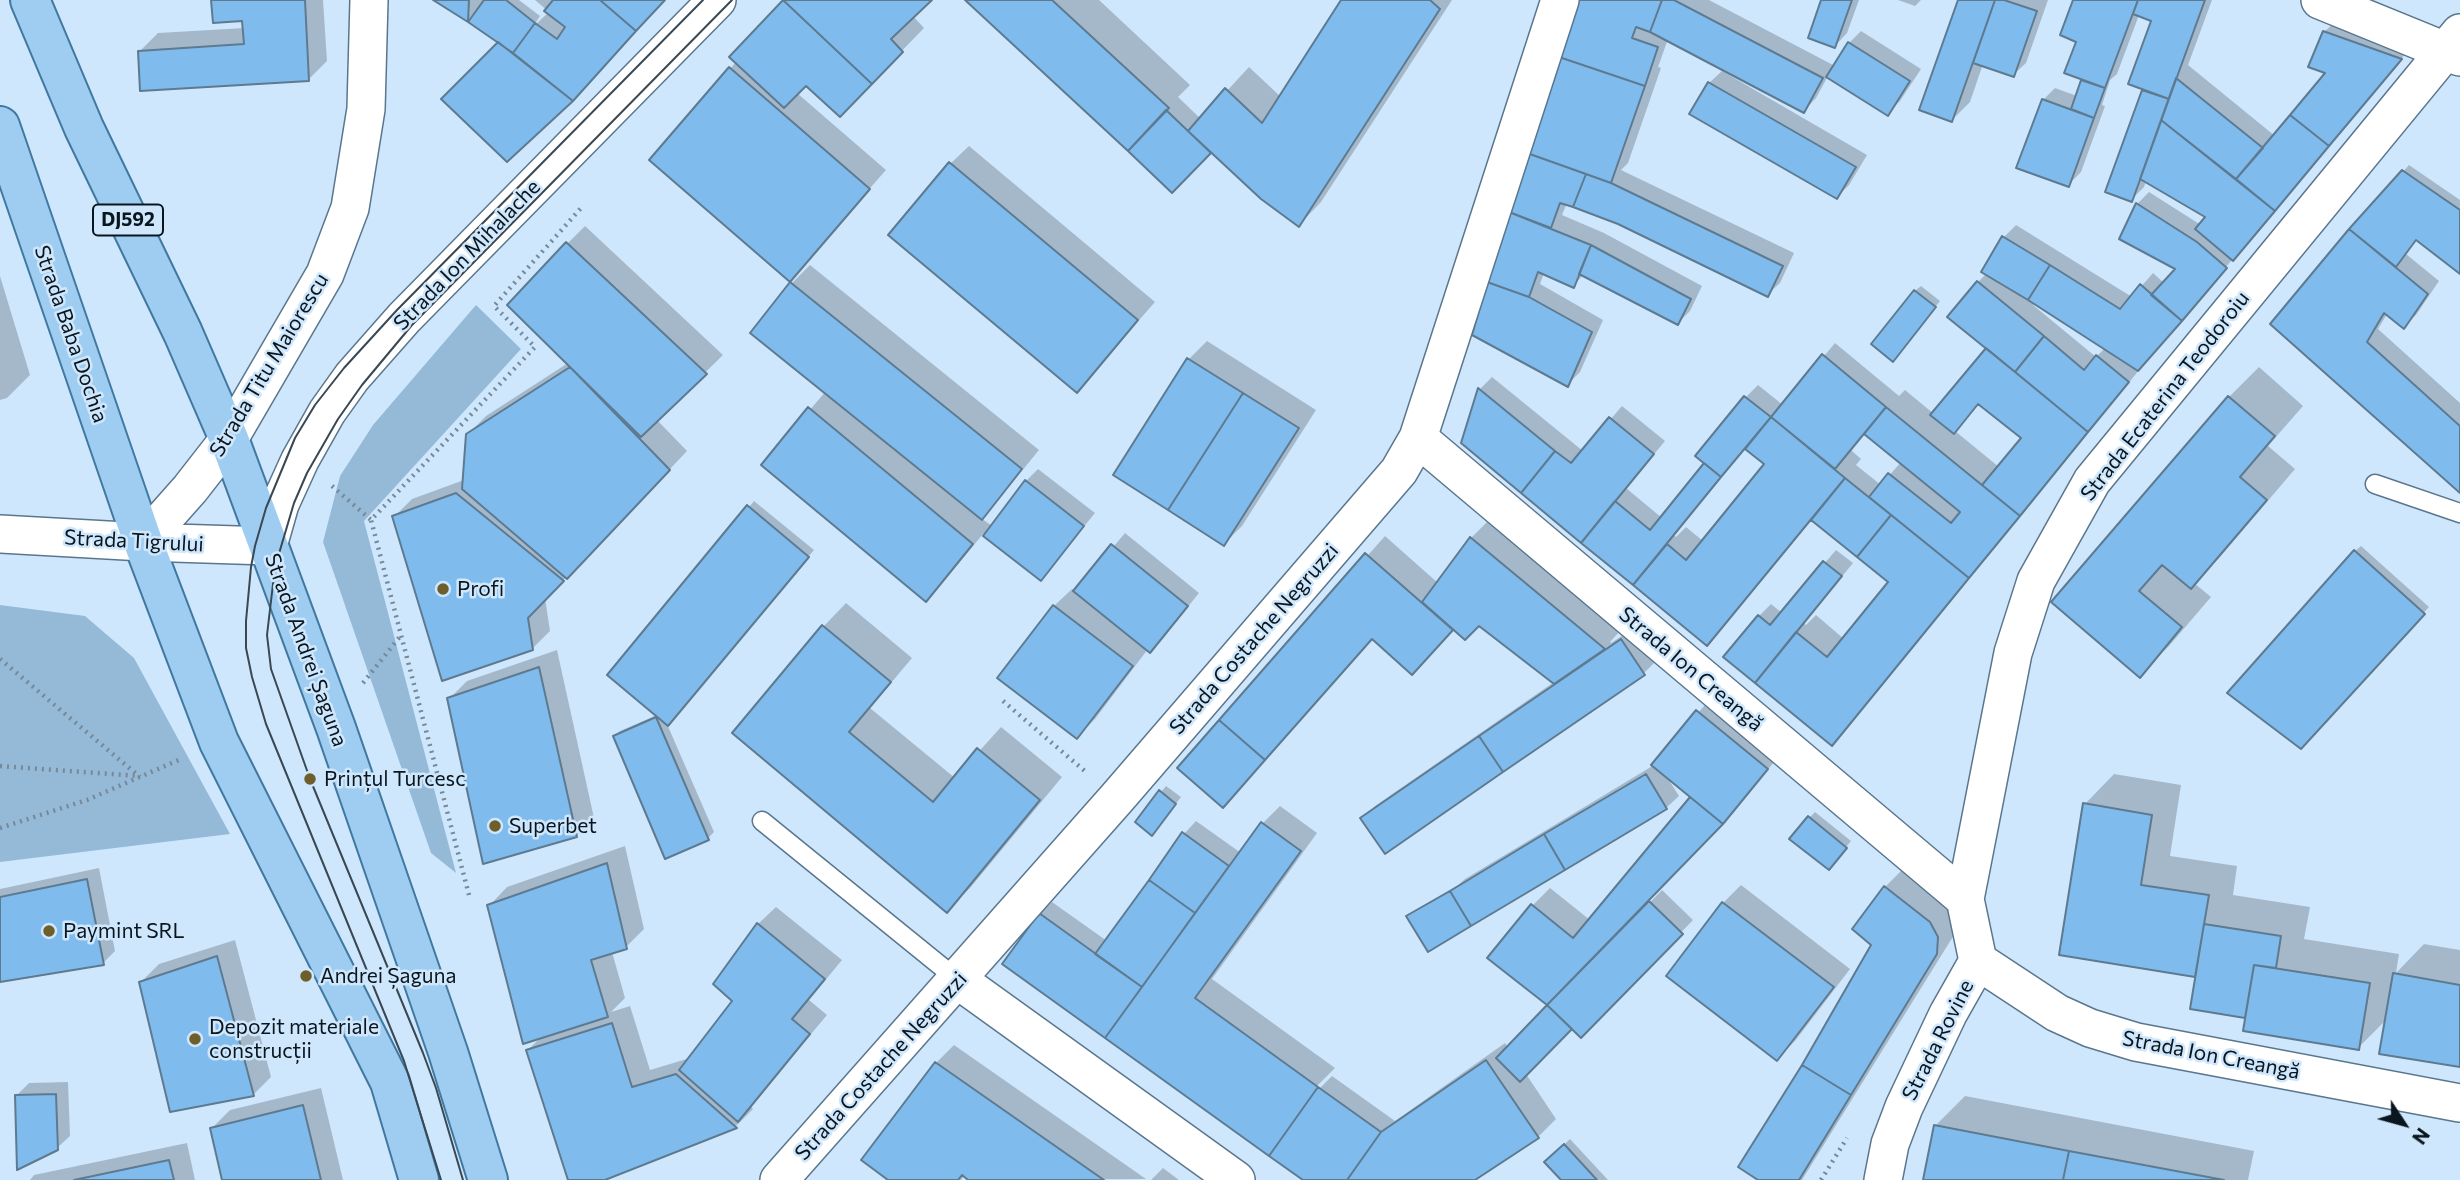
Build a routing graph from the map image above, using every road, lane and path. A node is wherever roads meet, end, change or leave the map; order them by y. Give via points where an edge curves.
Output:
1 (30, 0) edge
2 (369, 0) edge
3 (717, 0) edge
4 (1560, 0) edge
5 (2320, 0) edge
6 (2455, 47) edge
7 (0, 126) edge
8 (581, 208) dead end
9 (1418, 438) junction
10 (229, 439) junction
11 (324, 479) dead end
12 (2375, 484) dead end
13 (2460, 513) edge
14 (371, 520) junction
15 (0, 534) edge
16 (143, 542) junction
17 (268, 546) junction
18 (402, 634) junction
19 (0, 659) edge
20 (360, 687) dead end
21 (1003, 701) dead end
22 (183, 757) dead end
23 (0, 766) edge
24 (140, 776) junction
25 (1117, 798) junction
26 (762, 821) dead end
27 (0, 828) edge
28 (469, 895) dead end
29 (1965, 899) junction
30 (1978, 961) junction
31 (958, 980) junction
32 (2460, 1103) edge
33 (419, 1180) edge
34 (488, 1180) edge
35 (779, 1180) edge
36 (1236, 1180) edge
37 (1883, 1180) edge

1 - 10 main road, DJ592 via 84,128
2 - 10 street, Strada Titu Maiorescu via 366,109 350,208 326,274
3 - 17 street, Strada Ion Mihalache via 352,377 300,460
4 - 9 street, Strada Costache Negruzzi
5 - 6 street
6 - 29 street, Strada Ecaterina Teodoroiu via 2092,481 2036,581 2012,653
7 - 16 main road, Strada Baba Dochia
8 - 14 path via 494,306 535,347
9 - 25 street, Strada Costache Negruzzi via 1399,471
9 - 29 street, Strada Ion Creangă
10 - 16 street, Strada Titu Maiorescu
10 - 17 main road, Strada Andrei Șaguna / DJ592
11 - 14 path
12 - 13 lane
14 - 18 path
15 - 16 street, Strada Tigrului
16 - 17 street, Strada Tigrului
16 - 33 main road via 219,743 390,1082
17 - 34 main road, Strada Andrei Șaguna / DJ592 via 338,734
18 - 20 path
18 - 28 path
19 - 24 path
21 - 25 path
22 - 24 path
23 - 24 path
24 - 27 path via 87,800
25 - 31 street, Strada Costache Negruzzi
26 - 31 lane
29 - 30 street, Strada Rovine
30 - 32 street, Strada Ion Creangă via 2057,1013 2136,1042
30 - 37 street, Strada Rovine via 1904,1107
31 - 35 street, Strada Costache Negruzzi
31 - 36 street

